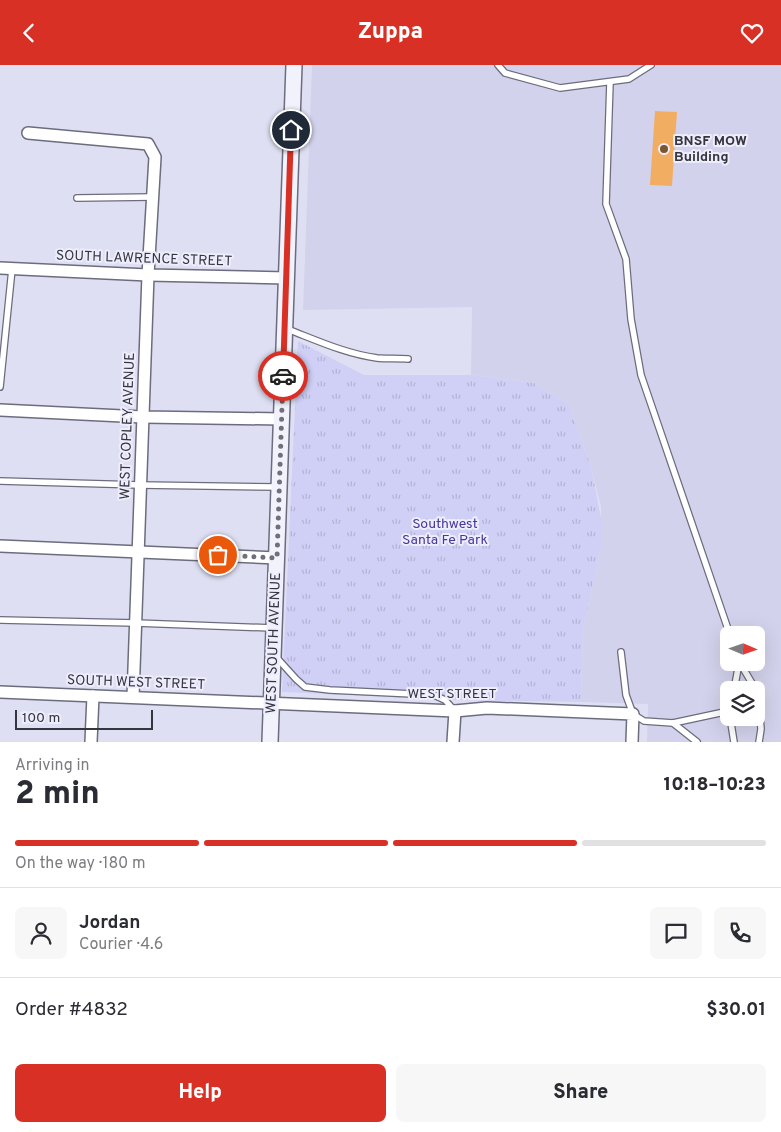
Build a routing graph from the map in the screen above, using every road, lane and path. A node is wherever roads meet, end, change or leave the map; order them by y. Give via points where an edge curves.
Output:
1 (294, 65) edge
2 (498, 65) edge
3 (651, 65) edge
4 (610, 82) junction
5 (28, 133) dead end
6 (153, 197) junction
7 (77, 198) dead end
8 (6, 268) edge
9 (148, 275) junction
10 (287, 278) junction
11 (285, 328) junction
12 (408, 359) dead end
13 (0, 387) edge
14 (0, 410) edge
15 (143, 417) junction
16 (282, 419) junction
17 (0, 481) edge
18 (140, 485) junction
19 (280, 487) junction
20 (0, 546) edge
21 (138, 552) junction
22 (277, 558) junction
23 (0, 620) edge
24 (136, 623) junction
25 (727, 626) edge
26 (275, 628) junction
27 (621, 652) dead end
28 (274, 654) junction
29 (0, 692) edge
30 (93, 696) junction
31 (133, 697) junction
32 (272, 703) junction
33 (455, 711) junction
34 (633, 713) junction
35 (720, 713) edge
36 (673, 723) junction
37 (731, 726) edge
38 (760, 726) edge
39 (91, 742) edge
40 (270, 742) edge
41 (453, 742) edge
42 (632, 742) edge
43 (697, 742) edge
44 (734, 742) edge
45 (759, 742) edge

1 - 10 main road, WEST SOUTH AVENUE
2 - 4 lane via 505,73 560,88
3 - 4 lane via 629,79
4 - 25 lane via 606,204 626,259 631,319 641,375
5 - 6 street, WEST COPLEY AVENUE via 148,144 155,157
6 - 7 lane
6 - 9 street, WEST COPLEY AVENUE
8 - 9 street, SOUTH LAWRENCE STREET
8 - 13 lane
9 - 10 street, SOUTH LAWRENCE STREET
9 - 15 street, WEST COPLEY AVENUE
10 - 11 main road, WEST SOUTH AVENUE
11 - 12 lane via 334,347 376,358
11 - 16 main road, WEST SOUTH AVENUE
14 - 15 street
15 - 16 street
15 - 18 street, WEST COPLEY AVENUE
16 - 19 main road, WEST SOUTH AVENUE
17 - 18 lane
18 - 19 lane
18 - 21 street, WEST COPLEY AVENUE
19 - 22 main road, WEST SOUTH AVENUE
20 - 21 street
21 - 22 street
21 - 24 street, WEST COPLEY AVENUE
22 - 26 main road, WEST SOUTH AVENUE
23 - 24 lane
24 - 26 lane
24 - 31 street, WEST COPLEY AVENUE
26 - 28 main road, WEST SOUTH AVENUE
27 - 34 lane via 626,695
28 - 32 main road, WEST SOUTH AVENUE
28 - 33 lane via 305,687 434,695 445,700
29 - 30 street, SOUTH WEST STREET
30 - 31 street, SOUTH WEST STREET
30 - 39 street
31 - 32 street, SOUTH WEST STREET
32 - 33 street, WEST STREET
32 - 40 main road, WEST SOUTH AVENUE
33 - 34 street, WEST STREET via 486,708
33 - 41 street
34 - 36 lane, WEST STREET via 644,721
34 - 42 street
35 - 36 lane, WEST STREET
36 - 43 lane
37 - 44 lane
38 - 45 lane

